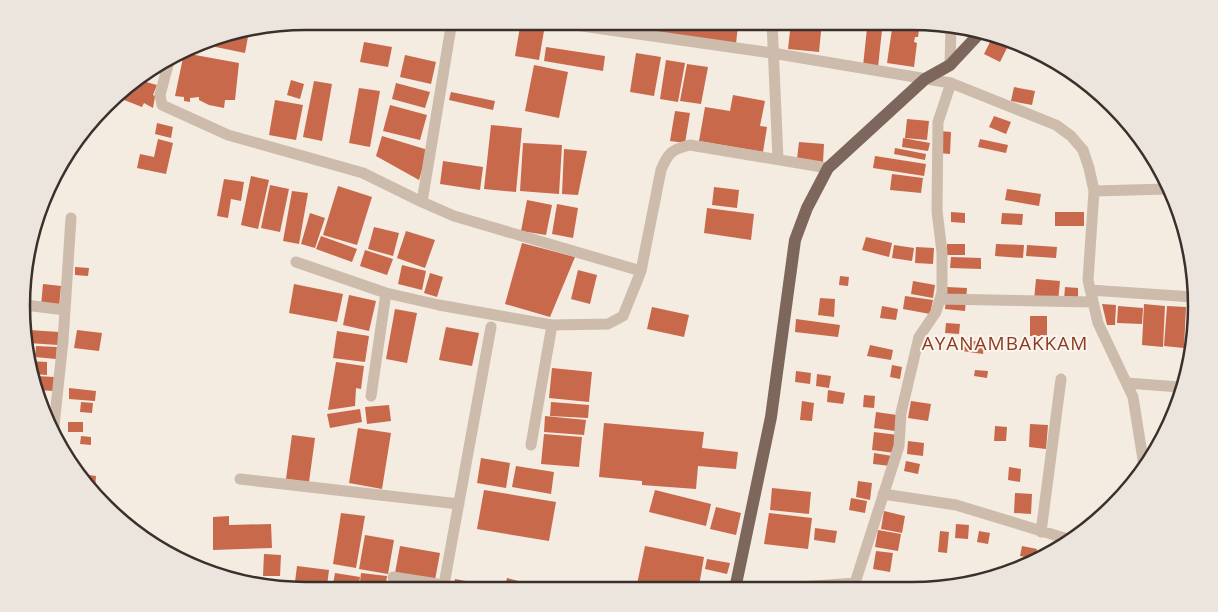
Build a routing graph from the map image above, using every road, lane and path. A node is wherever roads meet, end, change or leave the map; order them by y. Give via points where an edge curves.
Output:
1 (451, 30) edge
2 (610, 30) edge
3 (770, 30) edge
4 (951, 32) edge
5 (976, 37) edge
6 (772, 53) junction
7 (950, 64) junction
8 (167, 67) edge
9 (925, 80) junction
10 (951, 83) junction
11 (778, 159) junction
12 (828, 168) junction
13 (1162, 189) edge
14 (1094, 191) junction
15 (422, 202) junction
16 (71, 218) dead end
17 (296, 262) dead end
18 (641, 271) junction
19 (1090, 290) junction
20 (386, 293) junction
21 (1187, 297) edge
22 (940, 299) junction
23 (1093, 302) junction
24 (30, 306) edge
25 (65, 310) junction
26 (552, 325) junction
27 (491, 327) dead end
28 (1061, 379) dead end
29 (1127, 383) junction
30 (1176, 387) edge
31 (371, 396) dead end
32 (54, 420) edge
33 (531, 445) dead end
34 (1143, 457) edge
35 (240, 479) dead end
36 (883, 494) junction
37 (459, 504) junction
38 (1041, 532) junction
39 (1061, 537) edge
40 (393, 577) dead end
41 (418, 582) edge
42 (444, 582) edge
43 (736, 582) edge
44 (856, 582) edge

1 - 15 street
2 - 6 street
3 - 6 street
4 - 7 street
5 - 7 main road
6 - 9 street
6 - 11 street
7 - 9 main road
8 - 15 street via 160,95 162,105 228,135 363,173
9 - 10 street
9 - 12 main road
10 - 14 street via 1056,125 1071,136 1083,150
10 - 22 street via 938,122 938,211 942,252
11 - 12 street
11 - 18 street via 690,145 667,155 661,170
12 - 43 main road via 795,240 771,418
13 - 14 street
14 - 19 street
15 - 18 street via 454,216
16 - 25 street
17 - 20 street
18 - 26 street via 623,316 608,324
19 - 21 street
19 - 23 street
20 - 26 street
20 - 31 street
22 - 23 street
22 - 36 street via 936,312 919,338 901,413 899,446
23 - 29 street via 1098,323
24 - 25 street
25 - 32 street
26 - 33 street
27 - 37 street
28 - 38 street
29 - 30 street
29 - 34 street via 1133,397
35 - 37 street
36 - 38 street via 956,506
36 - 44 street
37 - 42 street
38 - 39 street
40 - 41 street

